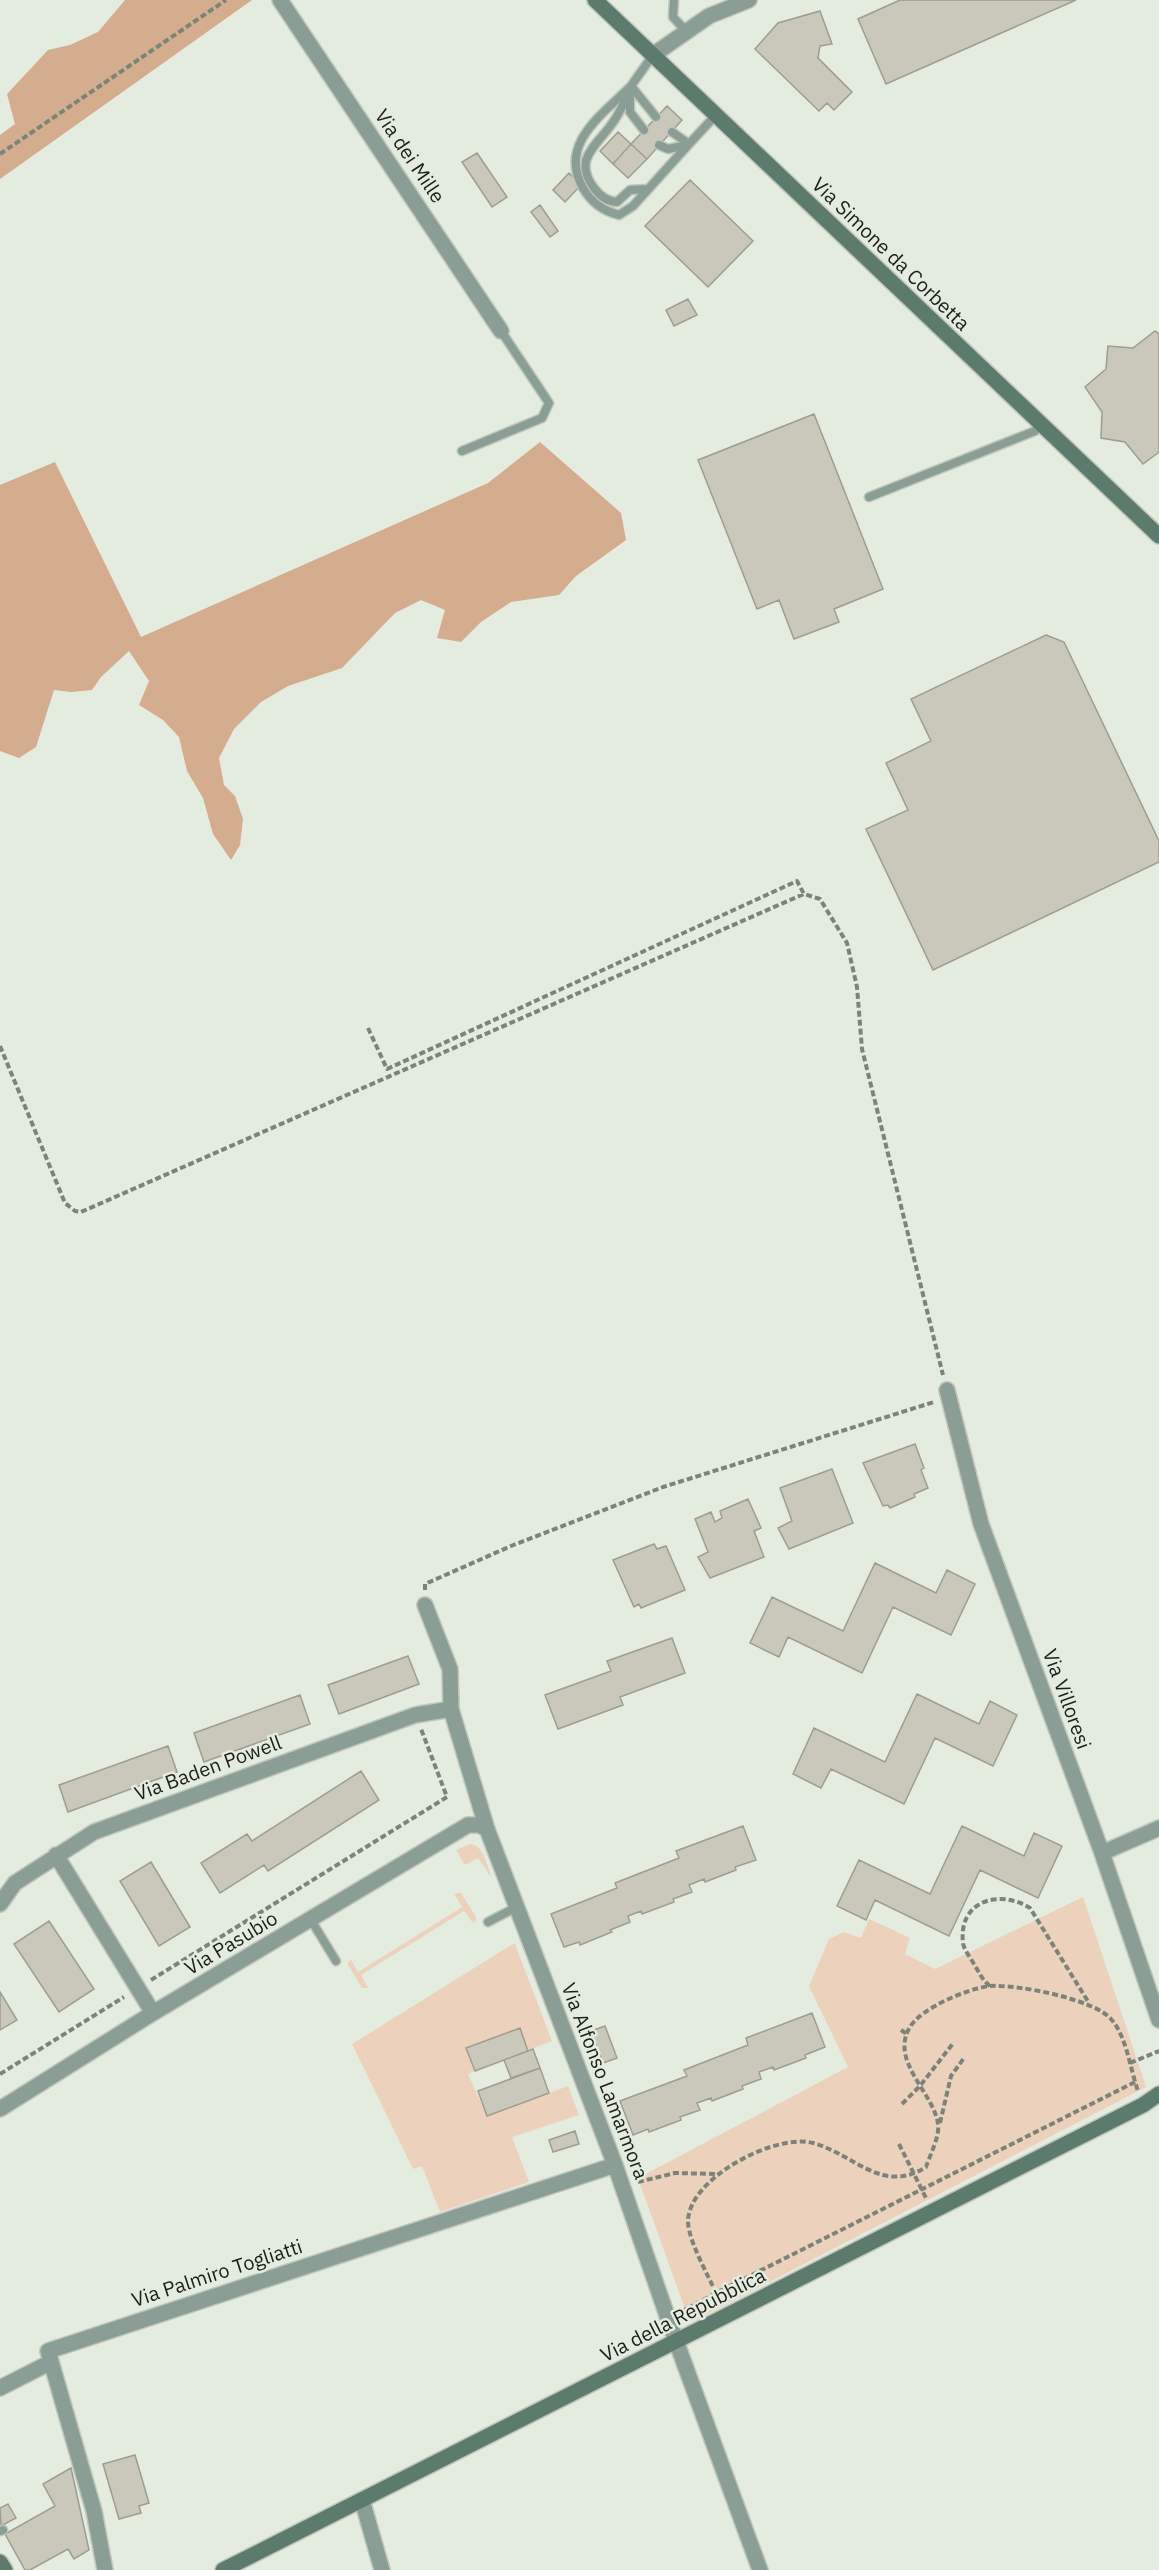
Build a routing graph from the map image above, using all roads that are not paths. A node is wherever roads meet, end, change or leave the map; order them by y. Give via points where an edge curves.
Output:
1 (595, 0) edge
2 (674, 0) edge
3 (749, 0) edge
4 (285, 2) edge
5 (729, 3) edge
6 (686, 31) junction
7 (653, 55) junction
8 (632, 86) junction
9 (715, 116) junction
10 (656, 117) dead end
11 (644, 130) dead end
12 (672, 132) dead end
13 (689, 144) junction
14 (659, 145) dead end
15 (647, 189) junction
16 (501, 331) joint
17 (1040, 424) junction
18 (462, 451) dead end
19 (868, 497) dead end
20 (1159, 536) edge
21 (948, 1394) road end
22 (425, 1605) road end
23 (451, 1709) junction
24 (487, 1828) junction
25 (1159, 1828) edge
26 (1102, 1853) junction
27 (56, 1856) junction
28 (0, 1904) edge
29 (517, 1907) junction
30 (311, 1920) junction
31 (488, 1922) dead end
32 (336, 1961) dead end
33 (153, 2013) junction
34 (1159, 2020) edge
35 (1159, 2094) edge
36 (0, 2109) edge
37 (615, 2165) junction
38 (677, 2342) junction
39 (51, 2362) junction
40 (0, 2388) edge
41 (362, 2500) junction
42 (0, 2562) edge
43 (5, 2570) edge
44 (105, 2570) edge
45 (224, 2570) edge
46 (382, 2570) edge
47 (760, 2570) edge

1 - 7 street, Via Simone da Corbetta
2 - 6 lane via 673,16
3 - 5 street
4 - 16 street, Via dei Mille
5 - 6 street
6 - 7 street
7 - 8 lane
7 - 9 street, Via Simone da Corbetta
8 - 10 lane
8 - 11 lane via 630,112
8 - 15 lane via 611,126 591,147 586,161 587,176 607,201 617,202 630,190
8 - 15 lane via 588,129 576,151 575,173 604,212 618,215 633,206
9 - 13 lane
9 - 17 street, Via Simone da Corbetta
12 - 13 lane
13 - 14 lane via 668,149
13 - 15 lane
16 - 18 lane via 549,403 542,418
17 - 19 lane via 1035,431
17 - 20 street, Via Simone da Corbetta
21 - 26 street, Via Villoresi via 981,1524
22 - 23 street, Via Alfonso Lamarmora via 450,1669
23 - 24 street, Via Alfonso Lamarmora
23 - 27 street, Via Baden Powell via 415,1714 94,1832
24 - 29 street, Via Alfonso Lamarmora
24 - 30 street, Via Pasubio via 468,1825
25 - 26 street
26 - 34 street, Via Villoresi
27 - 28 street, Via Baden Powell via 15,1883
27 - 33 street
29 - 31 lane
29 - 37 street, Via Alfonso Lamarmora
30 - 32 lane
30 - 33 street, Via Pasubio
33 - 36 street, Via Pasubio
35 - 38 street, Via della Repubblica
37 - 38 street, Via Alfonso Lamarmora
37 - 39 street, Via Palmiro Togliatti via 48,2350
38 - 41 street, Via della Repubblica
38 - 47 street, Via Alfonso Lamarmora
39 - 40 street
39 - 44 street via 94,2511
41 - 45 street, Via della Repubblica
41 - 46 street
42 - 43 street

